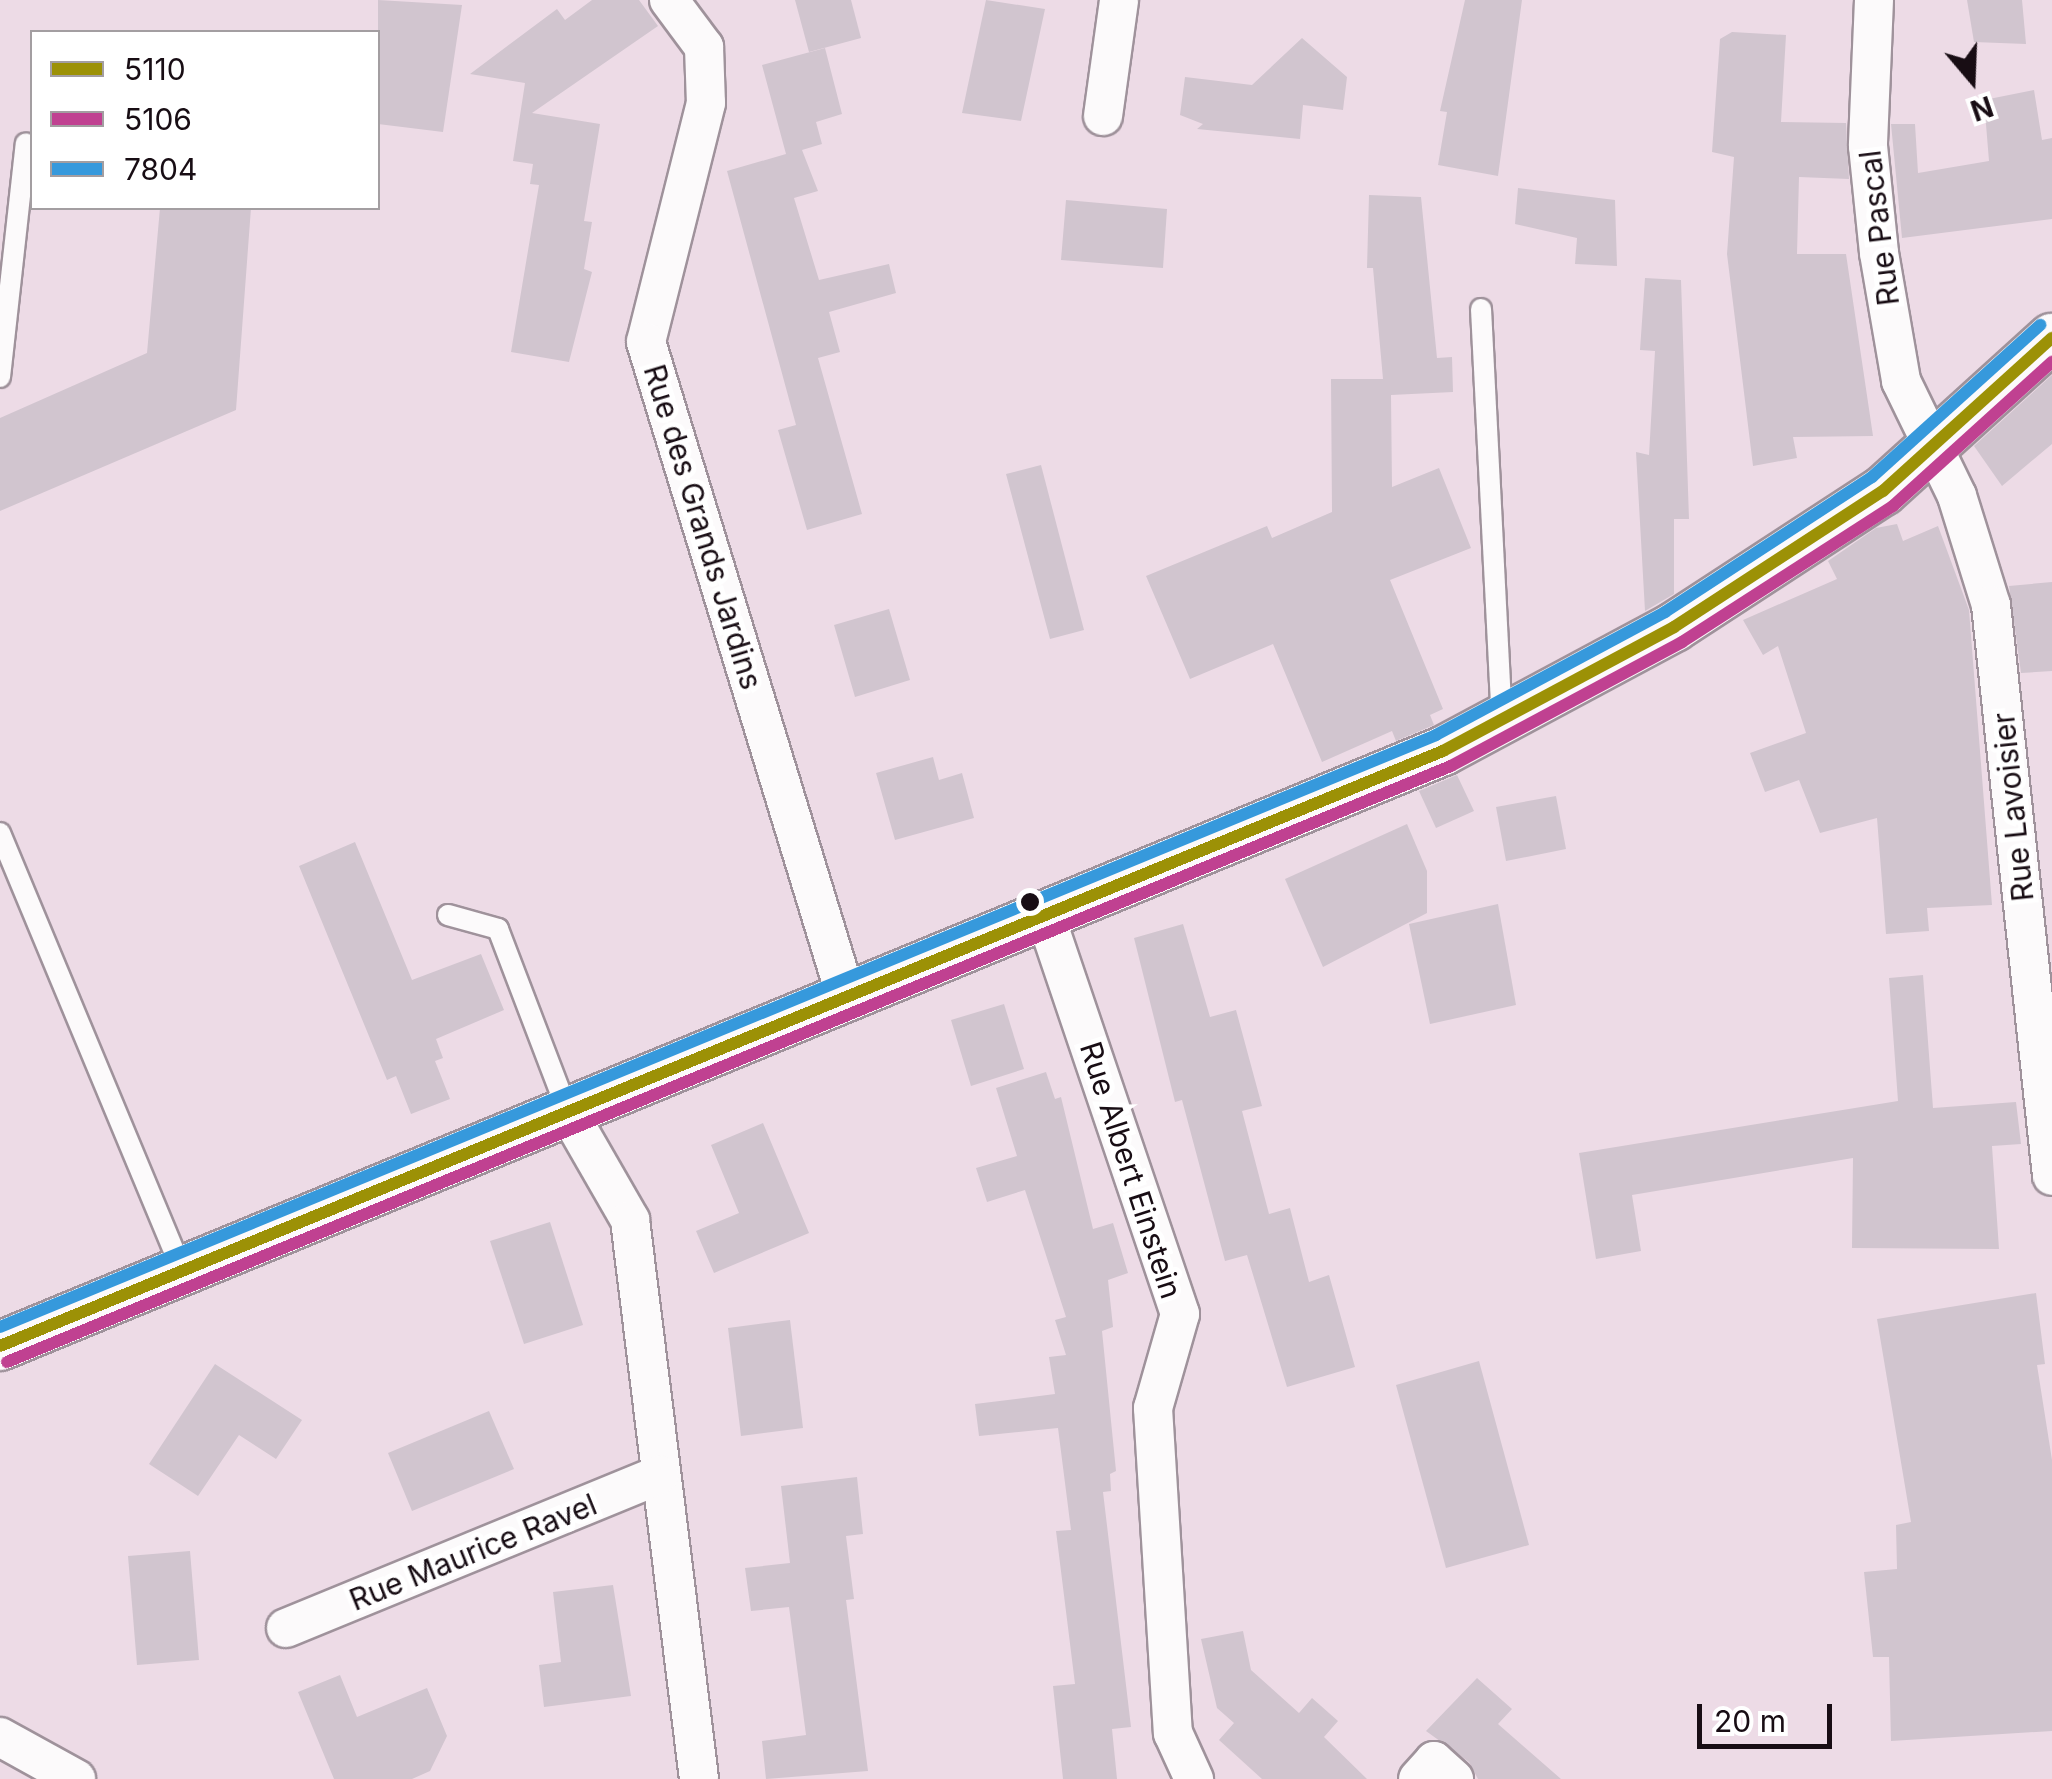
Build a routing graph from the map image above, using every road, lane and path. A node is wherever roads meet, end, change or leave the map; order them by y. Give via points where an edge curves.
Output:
1 (669, 0) edge
2 (1119, 0) edge
3 (1874, 0) edge
4 (1104, 116) dead end
5 (26, 144) dead end
6 (1481, 309) dead end
7 (2052, 338) edge
8 (0, 377) edge
9 (1936, 447) junction
10 (1502, 719) junction
11 (0, 834) edge
12 (448, 915) dead end
13 (1046, 918) junction
14 (847, 1000) junction
15 (568, 1112) junction
16 (2052, 1176) edge
17 (182, 1271) junction
18 (0, 1346) edge
19 (659, 1475) junction
20 (286, 1628) dead end
21 (0, 1737) edge
22 (76, 1779) edge
23 (699, 1779) edge
24 (1194, 1779) edge
25 (1418, 1779) edge
26 (1454, 1779) edge

1 - 14 street, Rue des Grands Jardins via 704,47 706,103 646,342
2 - 4 street
3 - 9 street, Rue Pascal via 1868,146 1879,253 1901,381
5 - 8 lane
6 - 10 lane
7 - 9 street
9 - 10 street via 1883,492 1674,626
9 - 16 street, Rue Lavoisier via 1992,605
10 - 13 street via 1443,751
11 - 17 lane
12 - 15 lane via 498,929
13 - 14 street
13 - 24 street, Rue Albert Einstein via 1180,1314 1153,1408 1174,1732
14 - 15 street
15 - 17 street
15 - 19 street via 630,1220
17 - 18 street
19 - 20 street, Rue Maurice Ravel
19 - 23 street
21 - 22 street
25 - 26 street via 1434,1762

